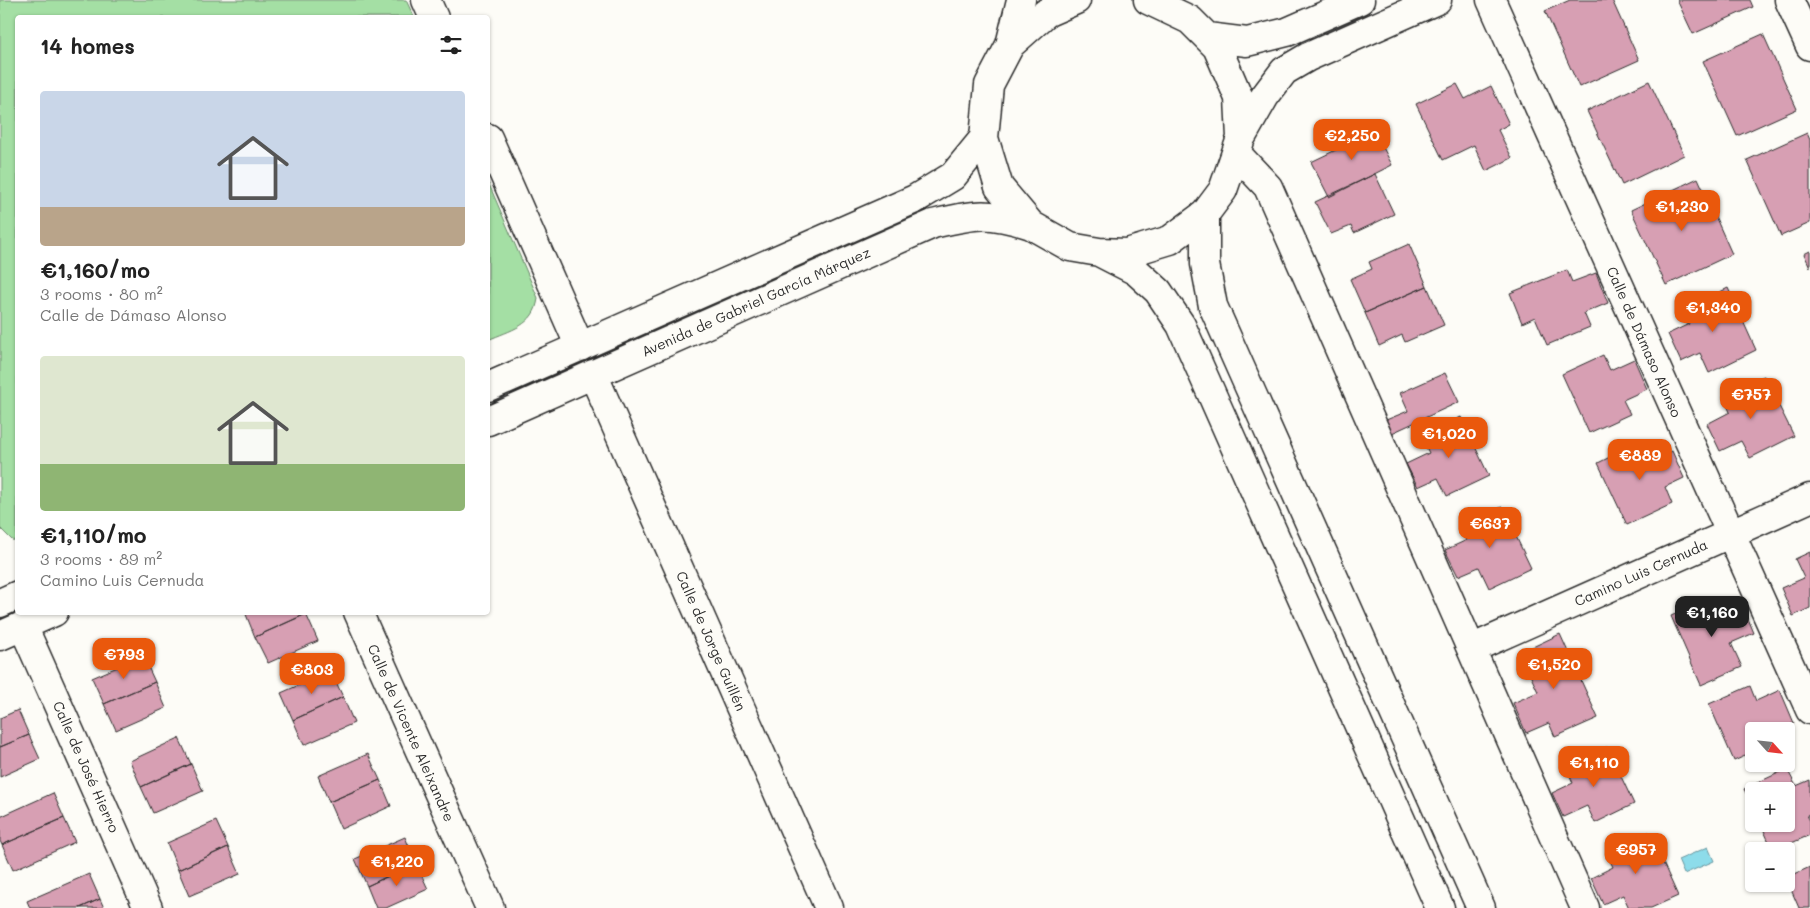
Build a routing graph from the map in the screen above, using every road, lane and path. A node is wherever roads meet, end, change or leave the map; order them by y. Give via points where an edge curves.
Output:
1 (426, 0) edge
2 (1021, 0) edge
3 (1076, 0) edge
4 (1148, 0) edge
5 (1360, 0) edge
6 (1437, 0) edge
7 (1491, 0) edge
8 (1790, 0) edge
9 (433, 15) edge
10 (1207, 37) junction
11 (1010, 45) junction
12 (1810, 46) edge
13 (984, 138) junction
14 (490, 143) edge
15 (1238, 146) junction
16 (1205, 214) junction
17 (1031, 225) junction
18 (1099, 252) junction
19 (580, 347) junction
20 (592, 374) junction
21 (490, 386) edge
22 (490, 420) edge
23 (1810, 498) edge
24 (1730, 533) junction
25 (47, 615) edge
26 (359, 615) edge
27 (12, 631) edge
28 (1471, 649) junction
29 (1810, 710) edge
30 (148, 908) edge
31 (490, 908) edge
32 (829, 908) edge
33 (1440, 908) edge
34 (1481, 908) edge
35 (1585, 908) edge

1 - 9 street
2 - 11 street
3 - 11 street via 1046,13
4 - 10 street via 1190,20
5 - 10 street via 1287,32 1247,42
6 - 15 street via 1284,70 1265,96
7 - 24 street, Calle de Dámaso Alonso
8 - 12 street
10 - 15 street via 1216,47 1239,98
11 - 13 street via 989,85
13 - 17 street via 999,187
13 - 19 street via 952,176 915,199
14 - 19 street
15 - 16 street via 1223,190
15 - 28 street via 1268,187
16 - 18 street via 1170,240 1128,253
16 - 34 street via 1205,264 1213,306
17 - 18 street via 1070,246
17 - 20 street, Avenida de Gabriel García Márquez via 1003,216 974,214 933,224
18 - 33 street via 1136,271 1158,291 1181,325
19 - 21 street
20 - 22 street, Avenida de Gabriel García Márquez
20 - 32 street, Calle de Jorge Guillén
23 - 24 street, Camino Luis Cernuda
24 - 28 street, Camino Luis Cernuda
24 - 29 street, Calle de Dámaso Alonso
25 - 27 street
26 - 31 street, Calle de Vicente Aleixandre
27 - 30 street, Calle de José Hierro
28 - 35 street

